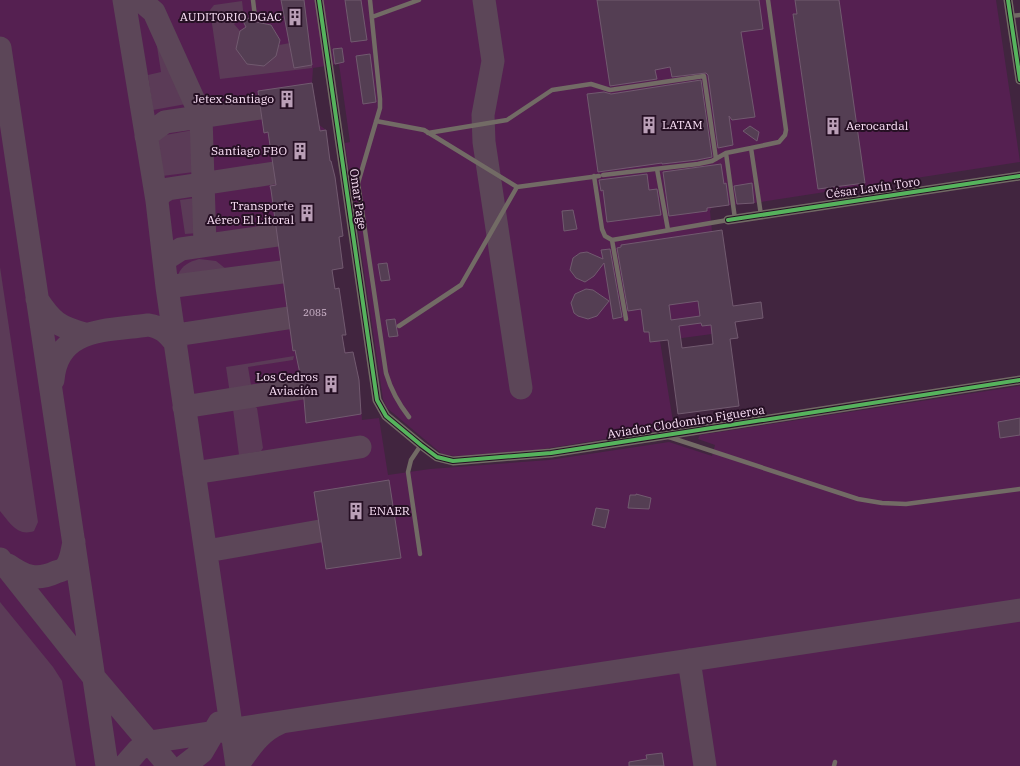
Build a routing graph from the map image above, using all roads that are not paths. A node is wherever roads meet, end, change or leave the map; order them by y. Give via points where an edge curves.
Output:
1 (253, 0) edge
2 (319, 0) edge
3 (370, 0) edge
4 (419, 0) edge
5 (768, 0) edge
6 (1008, 0) edge
7 (1020, 15) edge
8 (1010, 16) junction
9 (255, 17) dead end
10 (372, 17) junction
11 (1020, 80) edge
12 (376, 121) junction
13 (428, 133) junction
14 (751, 148) junction
15 (726, 153) junction
16 (716, 158) junction
17 (657, 169) junction
18 (599, 176) junction
19 (1020, 176) edge
20 (517, 187) junction
21 (761, 215) junction
22 (732, 219) junction
23 (668, 230) junction
24 (612, 240) junction
25 (626, 318) dead end
26 (398, 326) dead end
27 (1020, 380) edge
28 (377, 400) joint
29 (409, 417) dead end
30 (664, 435) junction
31 (421, 445) junction
32 (1020, 489) edge
33 (420, 554) dead end

1 - 9 lane
2 - 28 street, Omar Page
3 - 10 lane
4 - 10 lane
5 - 14 lane via 786,130 779,142
6 - 8 street
7 - 8 lane
8 - 11 street
10 - 12 lane via 380,86 380,108
12 - 13 lane via 424,130
12 - 29 lane via 358,183 386,373 396,400
13 - 16 lane via 507,120 552,90 591,84 610,90 704,76
13 - 20 lane
14 - 15 lane
14 - 21 lane
15 - 16 lane
15 - 22 lane
16 - 17 lane via 698,164
17 - 18 lane
17 - 23 lane
18 - 20 lane
18 - 24 lane via 602,229 605,236
19 - 21 street, César Lavín Toro
20 - 26 lane via 461,285
21 - 22 street, César Lavín Toro
22 - 23 lane
23 - 24 lane
24 - 25 lane
27 - 30 street, Aviador Clodomiro Figueroa
28 - 31 street, Aviador Clodomiro Figueroa via 386,416
30 - 31 street, Aviador Clodomiro Figueroa via 551,453 459,460 437,457
30 - 32 lane via 858,499 882,503 906,504
31 - 33 lane via 411,460 408,472

